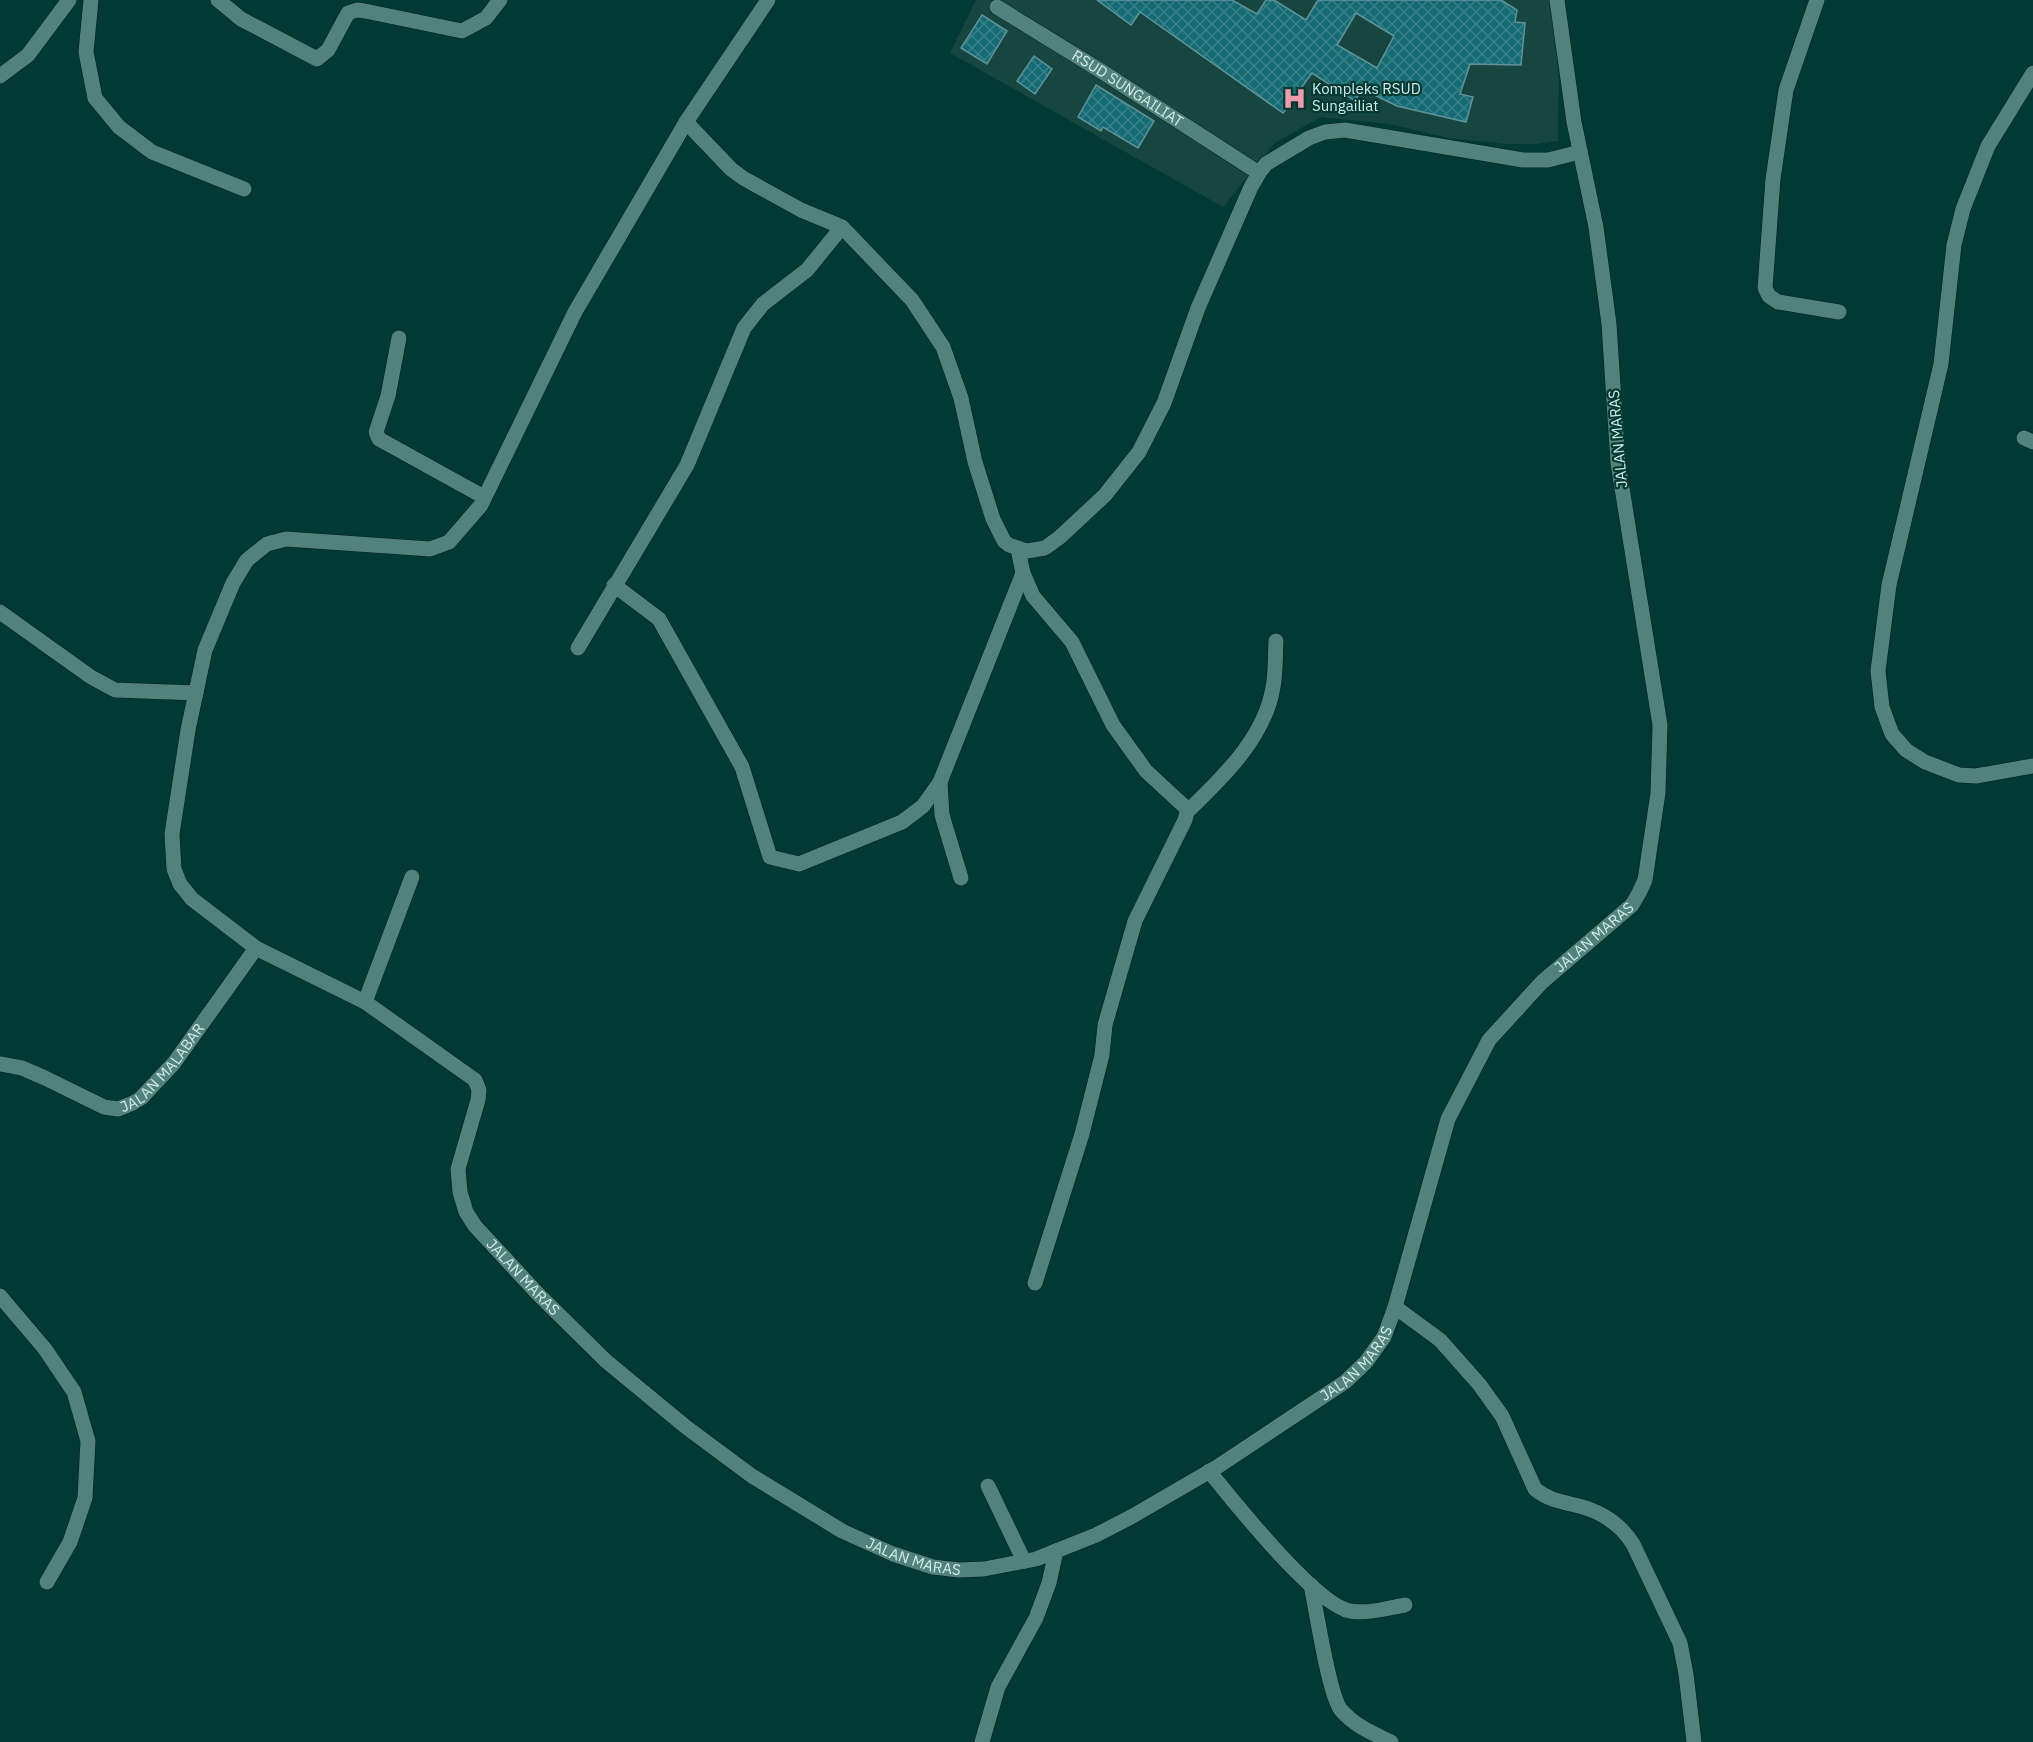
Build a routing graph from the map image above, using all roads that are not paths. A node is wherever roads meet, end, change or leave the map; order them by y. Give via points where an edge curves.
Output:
1 (69, 0) edge
2 (91, 0) edge
3 (218, 0) edge
4 (500, 0) edge
5 (768, 0) edge
6 (1557, 0) edge
7 (1817, 0) edge
8 (997, 7) dead end
9 (2033, 73) edge
10 (0, 76) edge
11 (686, 122) junction
12 (1580, 152) junction
13 (1259, 173) junction
14 (244, 189) dead end
15 (842, 227) junction
16 (1839, 312) dead end
17 (399, 338) dead end
18 (484, 497) junction
19 (1018, 549) junction
20 (1023, 573) junction
21 (614, 585) junction
22 (0, 612) edge
23 (1275, 641) dead end
24 (578, 648) dead end
25 (196, 693) junction
26 (2033, 766) edge
27 (940, 782) junction
28 (1187, 812) junction
29 (412, 877) dead end
30 (961, 878) dead end
31 (256, 948) junction
32 (364, 1002) junction
33 (0, 1064) edge
34 (1035, 1282) dead end
35 (0, 1296) edge
36 (1395, 1307) junction
37 (1209, 1472) junction
38 (988, 1486) dead end
39 (1056, 1551) junction
40 (1024, 1561) junction
41 (47, 1582) dead end
42 (1311, 1584) junction
43 (1405, 1605) dead end
44 (982, 1742) edge
45 (1391, 1742) edge
46 (1694, 1742) edge

1 - 10 street via 28,55
2 - 14 street via 86,52 95,98 118,128 152,152
3 - 4 street via 241,19 317,59 328,50 348,13 357,10 462,32 486,18
5 - 11 street, JALAN MARAS
6 - 12 street, JALAN MARAS
7 - 16 street via 1786,90 1773,180 1765,288 1779,302
8 - 13 street, RSUD SUNGAILIAT
9 - 26 street via 1988,146 1963,209 1954,245 1941,364 1889,585 1878,671 1882,707 1892,734 1906,750 1925,762 1959,775 1976,776
11 - 15 street via 743,178
11 - 18 street, JALAN MARAS via 575,312
12 - 13 street via 1530,160 1346,130 1309,138 1266,164
12 - 36 street, JALAN MARAS via 1598,238 1609,324 1618,463 1660,725 1658,793 1645,880 1632,905 1542,982 1489,1040 1448,1119
13 - 19 street via 1198,308 1164,403 1138,452 1105,495 1060,537 1045,548
15 - 19 street via 912,300 943,346 993,519 1004,541
15 - 21 street via 807,270 764,304 744,328 687,465
17 - 18 street via 388,396 376,432 379,439
18 - 25 street, JALAN MARAS via 449,542 430,549 286,539 267,544 247,560 232,583 205,650
19 - 20 street
20 - 27 street
20 - 28 street via 1033,597 1072,642 1113,725 1146,771
21 - 24 street
21 - 27 street via 659,618 742,767 770,857 799,864 902,822 923,806
22 - 25 street via 115,690
23 - 28 street via 1274,686 1258,731 1232,766
25 - 31 street, JALAN MARAS via 172,834 174,868 192,899
27 - 30 street via 942,815
28 - 34 street via 1135,921 1105,1025 1102,1055 1082,1134
29 - 32 street
31 - 32 street, JALAN MARAS
31 - 33 street, JALAN MALABAR via 174,1063 133,1103 118,1109 104,1107 22,1068
32 - 40 street, JALAN MARAS via 475,1080 478,1101 458,1169 466,1212 538,1294 606,1361 752,1476 842,1531 933,1567 984,1569
35 - 41 street via 45,1349 74,1392 88,1441 85,1498 70,1542
36 - 37 street, JALAN MARAS via 1384,1337 1345,1382
36 - 46 street via 1440,1340 1479,1384 1502,1416 1535,1489 1544,1497 1583,1507 1612,1520 1625,1531 1680,1643
37 - 39 street, JALAN MARAS via 1096,1535
37 - 42 street via 1255,1529
38 - 40 street
39 - 40 street, JALAN MARAS
39 - 44 street via 1036,1618 998,1687
42 - 43 street via 1337,1606 1348,1610 1361,1612
42 - 45 street via 1339,1708 1359,1727

